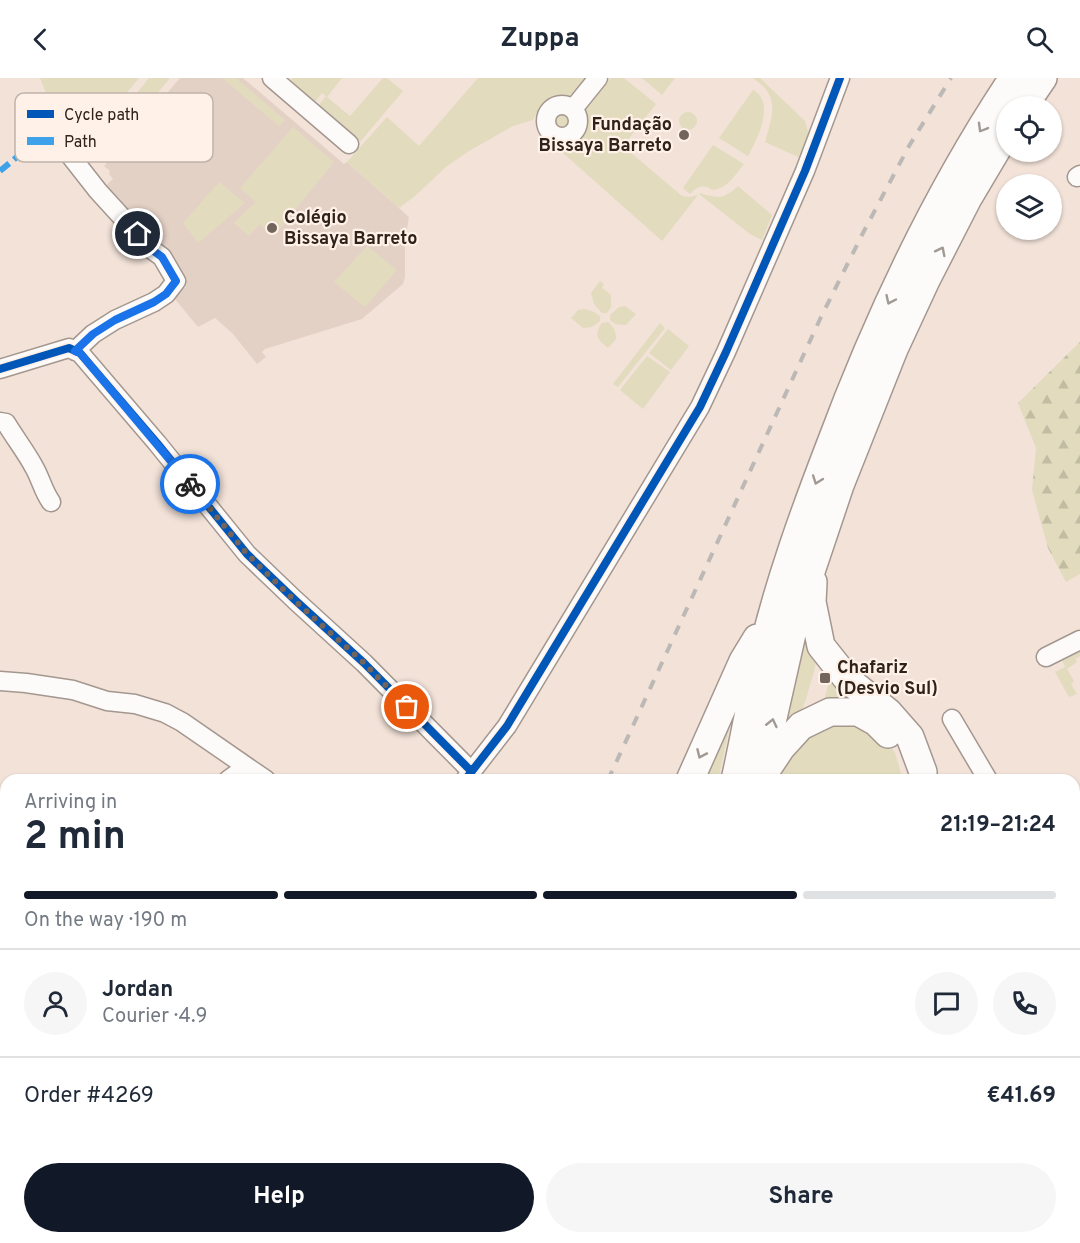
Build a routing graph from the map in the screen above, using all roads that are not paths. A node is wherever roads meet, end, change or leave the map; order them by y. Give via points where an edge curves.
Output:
1 (272, 78) edge
2 (598, 78) edge
3 (840, 78) edge
4 (1013, 78) edge
5 (1043, 78) edge
6 (1031, 96) edge
7 (573, 109) dead end
8 (349, 144) dead end
9 (996, 151) edge
10 (75, 162) edge
11 (75, 351) junction
12 (0, 369) edge
13 (0, 422) edge
14 (51, 502) dead end
15 (814, 561) junction
16 (774, 608) junction
17 (1080, 640) edge
18 (1046, 657) dead end
19 (0, 681) edge
20 (952, 719) dead end
21 (246, 767) junction
22 (236, 774) edge
23 (257, 774) edge
24 (466, 774) edge
25 (471, 774) edge
26 (693, 774) edge
27 (736, 774) edge
28 (760, 774) edge
29 (763, 774) edge
30 (909, 774) edge
31 (923, 774) edge
32 (984, 774) edge

1 - 8 street
2 - 7 street
3 - 25 street via 805,171 700,407 507,726
4 -> 16 highway via 947,186 871,342 815,484
5 - 6 highway
15 -> 9 highway via 894,349 968,198
10 - 11 street via 162,257 176,281 166,294 115,320
11 - 12 street via 69,348
11 - 24 street via 157,443 247,554 364,663
13 - 14 street via 6,423 19,442
28 -> 15 highway via 796,616
15 - 31 highway via 812,602 821,646 848,680 888,712 910,737
16 -> 26 highway via 743,661
16 - 27 highway
17 - 18 street
19 - 21 street via 73,690 107,702 135,704 165,713
20 - 32 street
21 - 22 street
21 - 23 street
29 - 30 highway via 801,726 830,712 858,712 876,722 899,745

